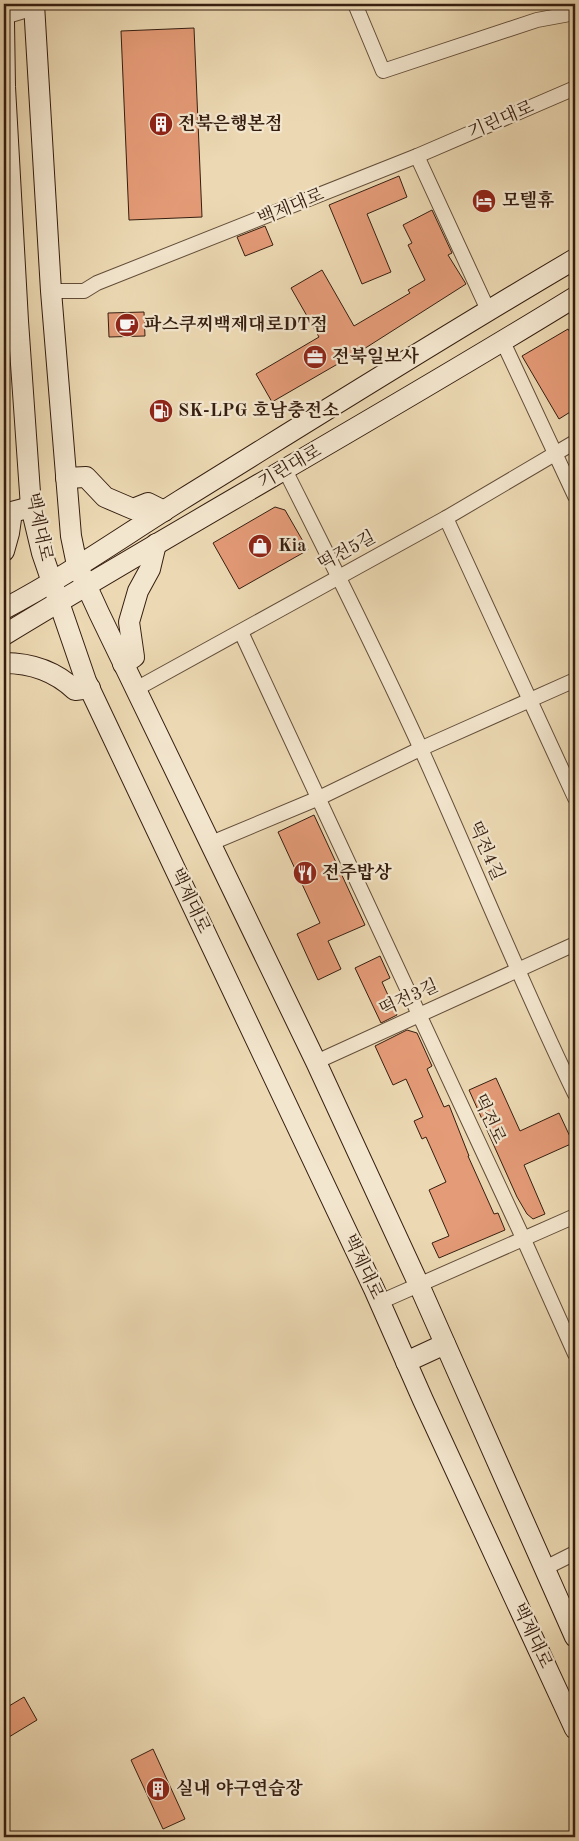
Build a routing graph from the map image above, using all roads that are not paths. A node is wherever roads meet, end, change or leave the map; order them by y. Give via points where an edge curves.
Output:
1 (355, 4) edge
2 (38, 5) edge
3 (575, 13) edge
4 (4, 17) edge
5 (4, 22) edge
6 (4, 87) edge
7 (575, 88) edge
8 (417, 156) junction
9 (575, 259) edge
10 (51, 291) junction
11 (575, 297) edge
12 (488, 310) junction
13 (11, 324) edge
14 (503, 342) junction
15 (575, 442) edge
16 (556, 452) junction
17 (285, 470) junction
18 (66, 478) junction
19 (575, 496) edge
20 (31, 507) junction
21 (164, 511) junction
22 (446, 518) junction
23 (156, 544) junction
24 (4, 551) edge
25 (77, 565) junction
26 (339, 578) junction
27 (52, 583) junction
28 (86, 585) junction
29 (58, 602) junction
30 (4, 609) edge
31 (241, 632) junction
32 (4, 636) edge
33 (4, 664) edge
34 (123, 664) junction
35 (575, 680) edge
36 (90, 688) junction
37 (136, 689) junction
38 (530, 699) junction
39 (420, 748) junction
40 (319, 798) junction
41 (575, 798) edge
42 (209, 844) junction
43 (575, 944) edge
44 (518, 969) junction
45 (419, 1014) junction
46 (316, 1062) junction
47 (575, 1094) edge
48 (575, 1216) edge
49 (524, 1240) junction
50 (419, 1285) junction
51 (380, 1302) junction
52 (445, 1344) junction
53 (575, 1354) edge
54 (406, 1362) junction
55 (575, 1553) edge
56 (545, 1568) junction
57 (575, 1637) edge
58 (575, 1728) edge

1 - 3 street via 382,71 537,20
2 - 4 street
2 - 10 street, 백제대로
5 - 6 street, 백제대로
6 - 13 street, 백제대로
7 - 8 street, 기린대로
8 - 10 street, 백제대로 via 97,283 84,291
8 - 12 street
9 - 12 street, 기린대로
10 - 18 street, 백제대로
11 - 14 street, 기린대로
12 - 21 street, 기린대로
13 - 20 street, 백제대로
14 - 16 street
14 - 17 street, 기린대로
15 - 16 street, 떡전5길
16 - 19 street
16 - 22 street, 떡전5길
17 - 23 street, 기린대로
17 - 26 street, 떡전4길
18 - 21 street via 86,477 105,496 133,509 148,503
18 - 25 street, 백제대로
20 - 24 street via 12,512
20 - 27 street, 백제대로
21 - 25 street, 기린대로
22 - 26 street, 떡전5길
22 - 38 street
23 - 28 street, 기린대로
23 - 34 street via 150,569 138,590 129,622 134,657
25 - 27 street, 기린대로
25 - 28 street, 백제대로
26 - 31 street, 떡전5길
26 - 39 street, 떡전4길
27 - 29 street, 백제대로
27 - 30 street, 기린대로
28 - 29 street, 기린대로
28 - 34 street, 백제대로
29 - 32 street, 기린대로
29 - 36 street, 백제대로
31 - 37 street, 떡전5길
31 - 40 street
33 - 36 street via 22,663 46,670 65,680 75,690
34 - 37 street, 백제대로
35 - 38 street
36 - 51 street, 백제대로
37 - 42 street, 백제대로
38 - 39 street
38 - 41 street
39 - 40 street
39 - 44 street, 떡전4길
40 - 42 street
40 - 45 street
42 - 46 street, 백제대로
43 - 44 street, 떡전3길
44 - 45 street, 떡전3길
44 - 47 street
45 - 46 street, 떡전3길
45 - 49 street, 떡전로
46 - 50 street, 백제대로
48 - 49 street
49 - 50 street
49 - 53 street, 떡전로
50 - 51 street
50 - 52 street, 백제대로
51 - 54 street, 백제대로
52 - 54 street
52 - 56 street, 백제대로
54 - 58 street, 백제대로
55 - 56 street
56 - 57 street, 백제대로

